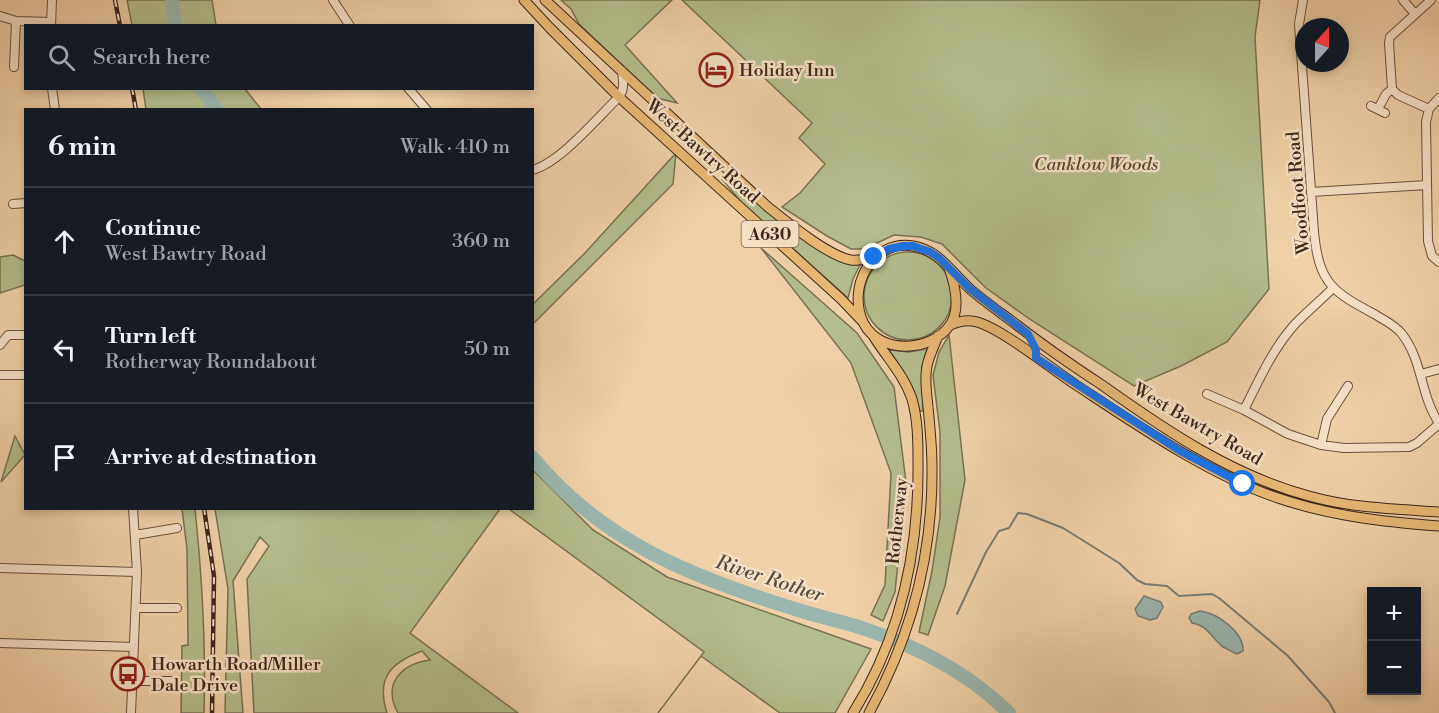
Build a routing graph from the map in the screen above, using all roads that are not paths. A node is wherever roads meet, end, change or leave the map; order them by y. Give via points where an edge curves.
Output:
1 (52, 0) edge
2 (333, 0) edge
3 (524, 0) edge
4 (545, 0) edge
5 (1303, 0) edge
6 (1403, 0) edge
7 (1431, 0) edge
8 (1415, 14) junction
9 (0, 16) edge
10 (16, 21) junction
11 (51, 24) edge
12 (349, 24) edge
13 (14, 67) dead end
14 (622, 71) junction
15 (1392, 89) junction
16 (52, 90) edge
17 (410, 90) edge
18 (619, 97) junction
19 (1439, 98) edge
20 (55, 108) edge
21 (425, 108) edge
22 (1378, 109) dead end
23 (1429, 109) junction
24 (534, 170) edge
25 (1426, 185) junction
26 (1311, 192) junction
27 (24, 203) edge
28 (13, 204) dead end
29 (874, 257) junction
30 (1439, 262) edge
31 (949, 268) junction
32 (1333, 288) junction
33 (863, 322) junction
34 (950, 325) junction
35 (872, 333) junction
36 (939, 334) junction
37 (1028, 334) junction
38 (24, 335) edge
39 (0, 345) edge
40 (1036, 358) junction
41 (1439, 369) edge
42 (1421, 374) junction
43 (0, 375) edge
44 (24, 375) edge
45 (1348, 386) dead end
46 (1207, 394) dead end
47 (1244, 410) junction
48 (1439, 424) edge
49 (1321, 445) junction
50 (133, 510) edge
51 (1439, 512) edge
52 (1439, 526) edge
53 (177, 528) dead end
54 (135, 534) junction
55 (0, 567) edge
56 (137, 572) junction
57 (136, 608) junction
58 (177, 608) dead end
59 (0, 643) edge
60 (134, 647) junction
61 (132, 681) junction
62 (174, 681) dead end
63 (131, 713) edge
64 (853, 713) edge
65 (869, 713) edge

1 - 11 street
2 - 12 street
3 - 18 main road, West Bawtry Road / A630
4 - 14 main road, West Bawtry Road / A630
5 - 26 street, Woodfoot Road via 1299,24
6 - 8 street
7 - 8 street
8 - 15 street via 1390,37
9 - 10 street
10 - 11 street
10 - 13 street
14 - 18 street via 624,86
14 - 29 main road, West Bawtry Road / A630 via 788,222 843,257
15 - 22 street
15 - 23 street
16 - 20 street
17 - 21 street
18 - 24 street via 559,156
18 - 33 main road, West Bawtry Road / A630
19 - 23 street
23 - 25 street
25 - 26 street
25 - 30 street via 1428,241 1432,256
26 - 32 street, Woodfoot Road via 1318,262
27 - 28 street
29 - 31 main road via 895,247 913,246 930,252
29 - 33 main road via 866,267 858,293
31 - 34 main road via 956,300
31 - 37 main road, West Bawtry Road
32 - 42 street, Woodfoot Road via 1401,332 1411,346
32 - 47 street via 1281,342
33 - 35 main road
34 - 36 main road
34 - 40 main road, West Bawtry Road via 964,321 980,323
35 - 36 main road via 888,343 905,346 920,345
35 - 64 main road, Rotherway via 905,383 912,401 919,494 915,537 896,622
36 - 65 main road, Rotherway via 926,374 932,466 923,573 897,658
37 - 40 main road
37 - 51 main road, West Bawtry Road via 1180,437 1230,466 1276,486 1345,505
38 - 39 street via 8,335
40 - 52 main road, West Bawtry Road via 1180,451 1243,484 1306,507 1348,516
41 - 42 street
42 - 48 street, Woodfoot Road via 1426,398
43 - 44 street
45 - 49 street via 1326,419
46 - 47 street
47 - 49 street via 1288,434
48 - 49 street via 1417,443 1401,448
50 - 54 street
53 - 54 street
54 - 56 street
55 - 56 street
56 - 57 street
57 - 58 street
57 - 60 street
59 - 60 street
60 - 61 street
61 - 62 street
61 - 63 street

